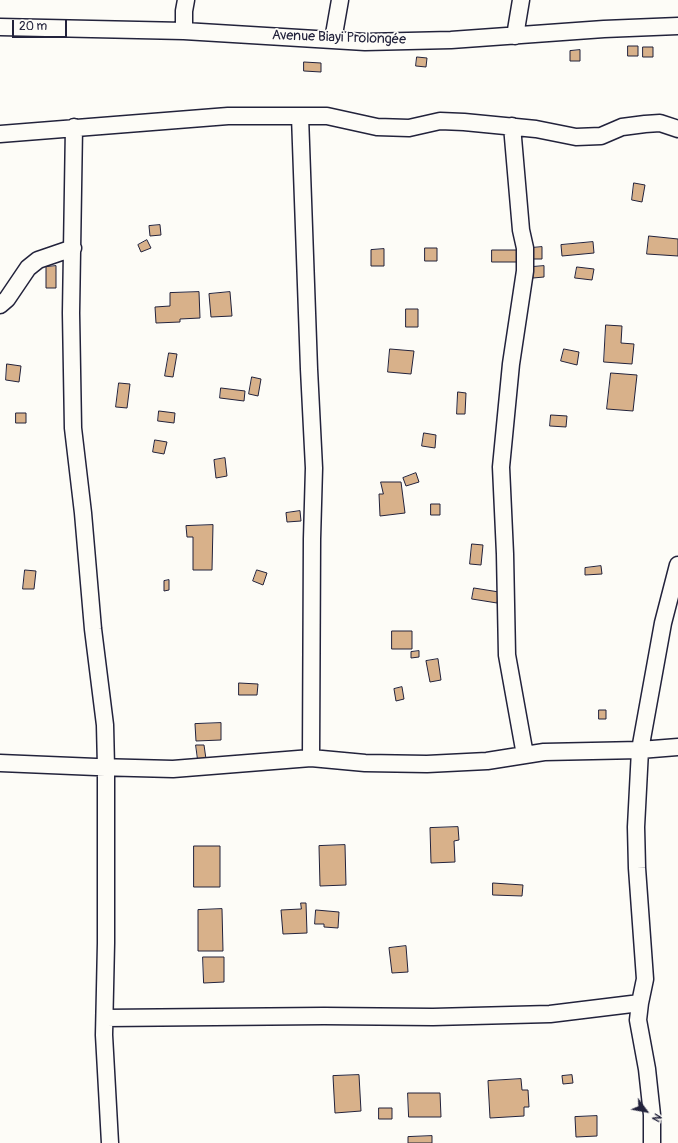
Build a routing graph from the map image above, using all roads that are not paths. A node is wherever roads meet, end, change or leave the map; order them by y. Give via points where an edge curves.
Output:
1 (186, 0) edge
2 (340, 0) edge
3 (521, 0) edge
4 (678, 26) edge
5 (0, 27) edge
6 (184, 31) junction
7 (515, 36) junction
8 (333, 40) junction
9 (300, 116) junction
10 (512, 126) junction
11 (74, 127) junction
12 (678, 129) edge
13 (0, 134) edge
14 (72, 248) junction
15 (0, 305) edge
16 (678, 565) edge
17 (678, 747) edge
18 (640, 750) junction
19 (525, 755) junction
20 (311, 758) junction
21 (0, 763) edge
22 (106, 768) junction
23 (640, 1003) junction
24 (105, 1018) junction
25 (110, 1143) edge
26 (652, 1143) edge

1 - 6 street
2 - 8 street
3 - 7 street
4 - 7 street, Avenue Biayi Prolongée
5 - 6 street, Avenue Biayi Prolongée
6 - 8 street, Avenue Biayi Prolongée
7 - 8 street, Avenue Biayi Prolongée via 365,42
9 - 10 street via 327,116 377,127 409,128 440,121
9 - 11 street via 228,116
9 - 20 street via 314,468
10 - 12 street via 576,138 601,136 622,127 645,124 660,123
10 - 19 street via 525,248 525,271 511,364 501,467 507,655
11 - 13 street
11 - 14 street
14 - 15 street via 38,260 28,268
14 - 22 street via 73,428 105,725
16 - 18 street via 663,623
17 - 18 street
18 - 19 street via 544,752
18 - 23 street via 636,827 645,980
19 - 20 street via 487,761 427,764 365,763
20 - 22 street via 173,769
21 - 22 street
22 - 24 street
23 - 24 street via 542,1015 433,1018
23 - 26 street via 638,1020 647,1069
24 - 25 street

